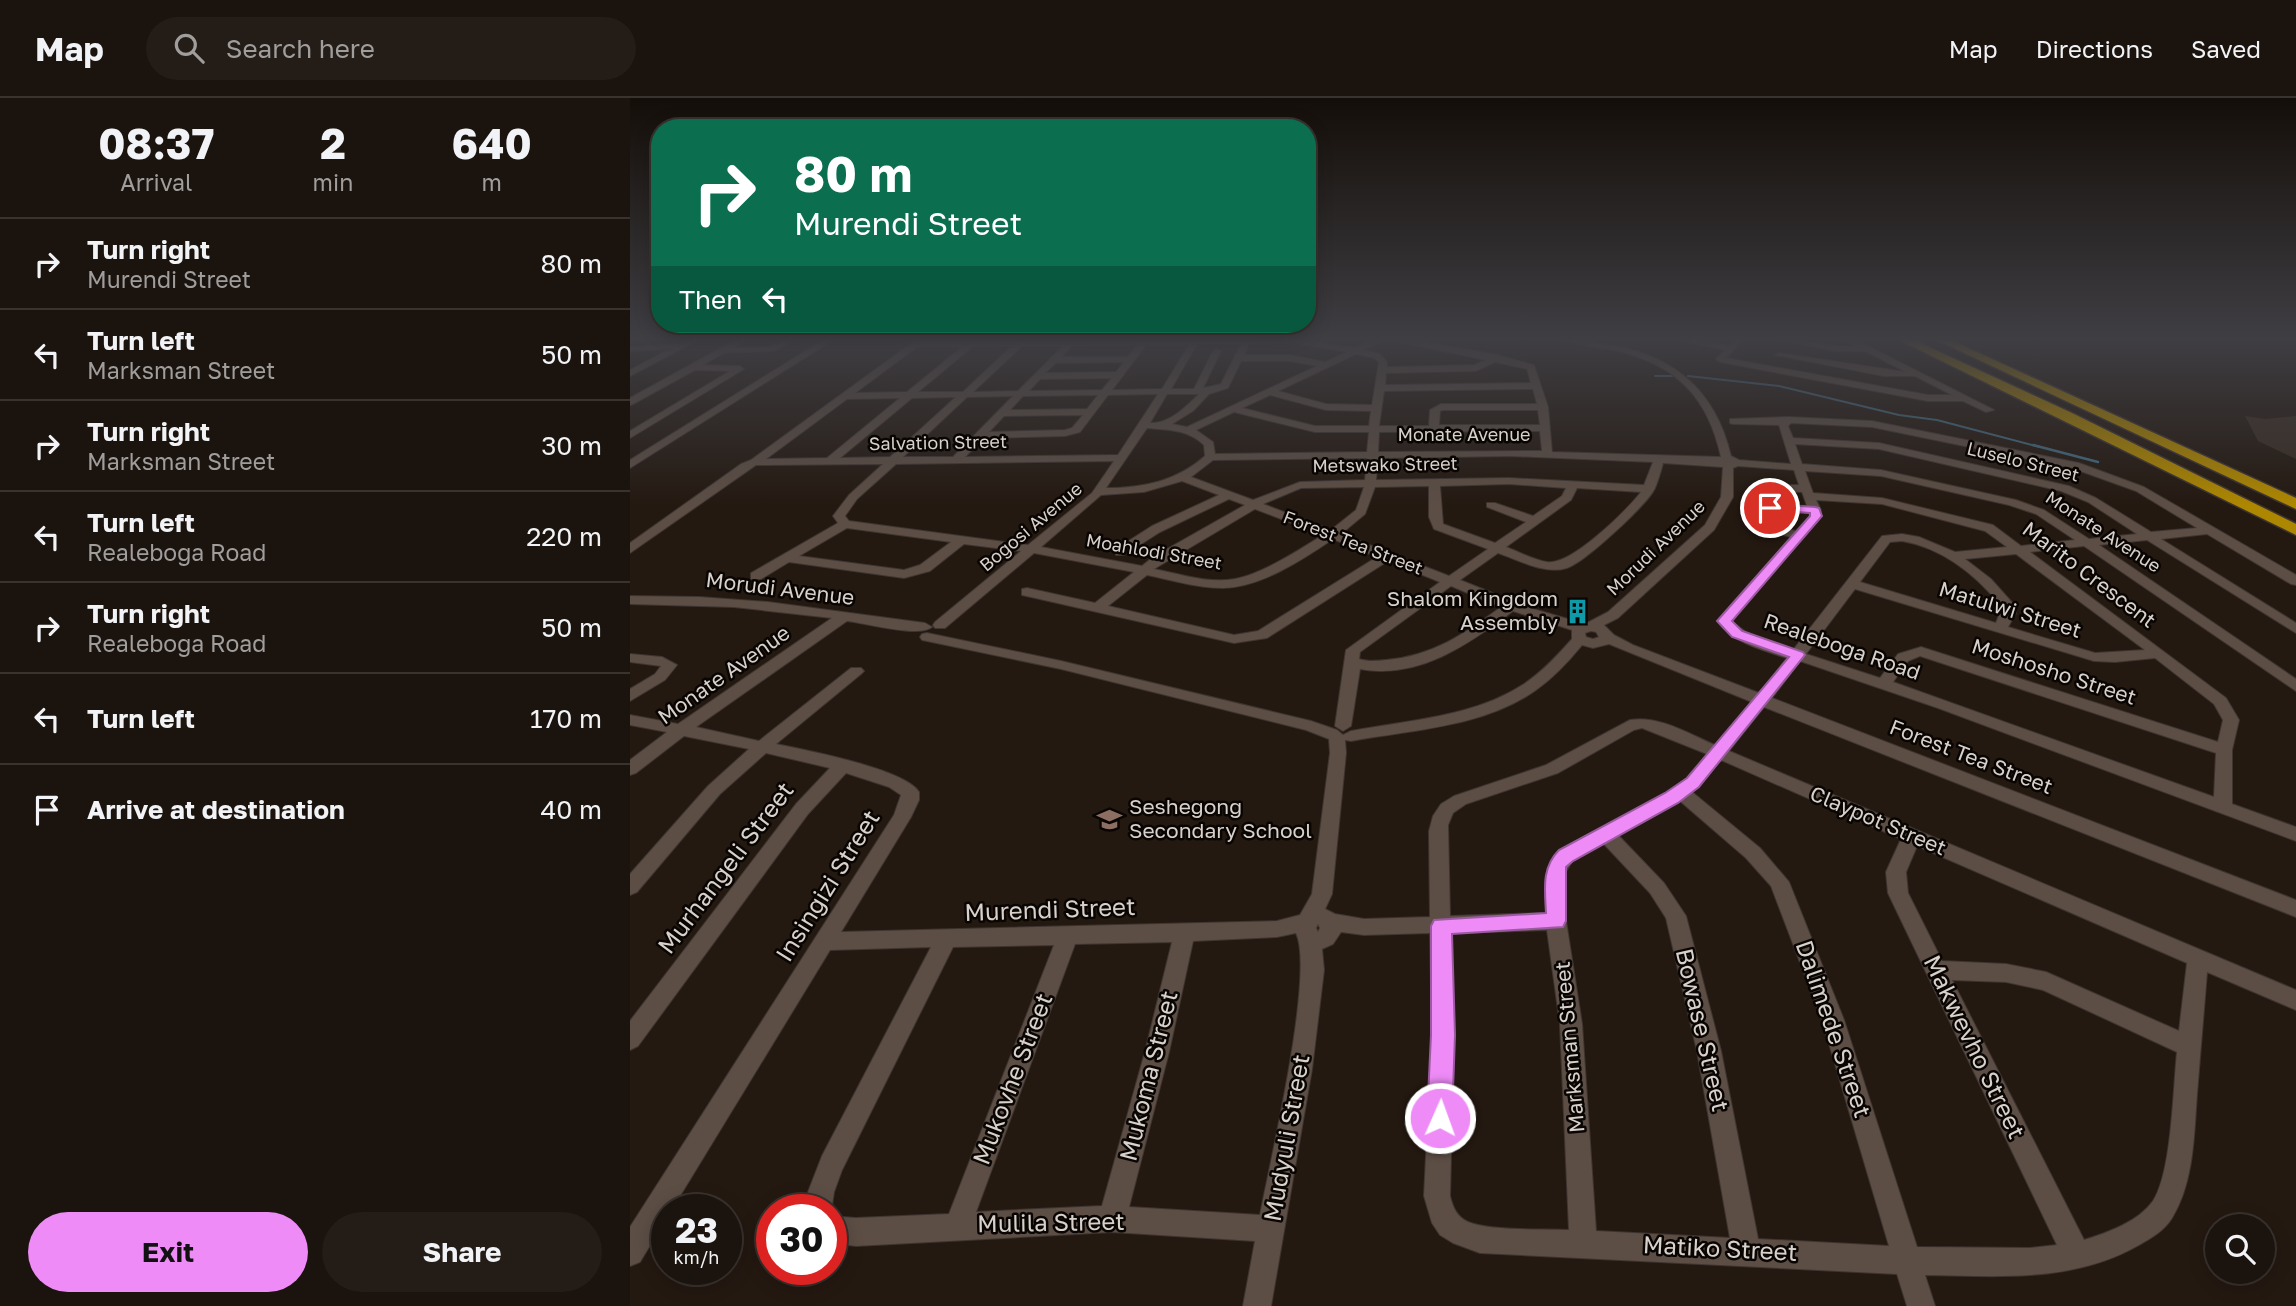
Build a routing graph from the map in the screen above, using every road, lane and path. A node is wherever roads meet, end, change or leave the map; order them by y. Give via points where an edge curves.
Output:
1 (646, 393) edge
2 (699, 393) edge
3 (744, 393) edge
4 (850, 393) edge
5 (1074, 393) edge
6 (1106, 393) edge
7 (1163, 393) edge
8 (1200, 393) edge
9 (1267, 393) edge
10 (1275, 393) edge
11 (1379, 393) edge
12 (1540, 393) edge
13 (1700, 393) edge
14 (1902, 393) edge
15 (1956, 393) edge
16 (2018, 393) edge
17 (2062, 393) edge
18 (966, 394) junction
19 (1021, 394) junction
20 (910, 395) junction
21 (846, 396) junction
22 (1965, 398) junction
23 (630, 402) edge
24 (1543, 407) junction
25 (1377, 408) junction
26 (1233, 409) junction
27 (1989, 410) dead end
28 (1091, 412) junction
29 (1002, 413) junction
30 (1733, 421) dead end
31 (1784, 422) junction
32 (1144, 425) junction
33 (1162, 426) junction
34 (1434, 428) junction
35 (1545, 428) junction
36 (1374, 429) junction
37 (1188, 430) junction
38 (630, 435) edge
39 (981, 435) junction
40 (1788, 441) junction
41 (1958, 441) junction
42 (1372, 454) junction
43 (1547, 454) junction
44 (1210, 457) junction
45 (1122, 458) junction
46 (1659, 459) junction
47 (956, 460) junction
48 (894, 461) junction
49 (1949, 461) junction
50 (755, 462) junction
51 (829, 462) junction
52 (1727, 463) junction
53 (630, 465) edge
54 (1798, 466) junction
55 (1183, 478) junction
56 (1434, 481) junction
57 (1370, 482) junction
58 (1573, 483) junction
59 (1771, 488) dead end
60 (1650, 489) junction
61 (1099, 492) junction
62 (1809, 492) junction
63 (1229, 495) junction
64 (2296, 504) edge
65 (1254, 505) junction
66 (1491, 505) dead end
67 (1770, 508) dead end
68 (1815, 510) junction
69 (1178, 518) junction
70 (1535, 521) junction
71 (845, 523) junction
72 (1767, 527) dead end
73 (1208, 530) junction
74 (2210, 530) junction
75 (2296, 530) edge
76 (1333, 534) junction
77 (1800, 536) junction
78 (2151, 536) junction
79 (961, 540) junction
80 (2088, 543) junction
81 (1495, 548) junction
82 (630, 549) edge
83 (1032, 549) junction
84 (2020, 551) junction
85 (1120, 552) dead end
86 (1387, 556) junction
87 (1955, 556) junction
88 (785, 558) junction
89 (630, 559) edge
90 (1142, 569) junction
91 (756, 576) dead end
92 (1450, 581) junction
93 (2296, 581) edge
94 (1853, 584) junction
95 (1027, 592) dead end
96 (630, 602) edge
97 (1512, 605) junction
98 (1099, 607) junction
99 (837, 621) junction
100 (2000, 629) junction
101 (2296, 629) edge
102 (931, 631) junction
103 (1592, 636) junction
104 (2158, 653) junction
105 (1798, 655) junction
106 (630, 658) edge
107 (1352, 659) junction
108 (856, 671) dead end
109 (1884, 684) junction
110 (2296, 686) edge
111 (630, 696) edge
112 (1762, 700) junction
113 (630, 720) edge
114 (681, 730) junction
115 (1342, 735) junction
116 (761, 746) junction
117 (2224, 750) junction
118 (1719, 753) junction
119 (842, 766) junction
120 (630, 769) edge
121 (1681, 792) junction
122 (1460, 800) joint
123 (2223, 807) junction
124 (2296, 834) edge
125 (1606, 835) junction
126 (1912, 836) junction
127 (630, 887) edge
128 (2296, 909) edge
129 (1556, 921) junction
130 (1441, 926) junction
131 (1318, 928) junction
132 (1184, 933) junction
133 (1068, 934) junction
134 (946, 939) junction
135 (824, 942) junction
136 (2198, 956) junction
137 (1937, 970) junction
138 (2296, 1000) edge
139 (630, 1039) edge
140 (2190, 1046) junction
141 (821, 1194) edge
142 (1112, 1219) junction
143 (958, 1225) junction
144 (1272, 1229) junction
145 (847, 1230) edge
146 (633, 1241) edge
147 (1583, 1242) junction
148 (1746, 1250) junction
149 (2077, 1256) junction
150 (1909, 1261) junction
151 (1257, 1306) edge
152 (1921, 1306) edge

1 - 23 street
2 - 38 street
3 - 53 street
4 - 21 street
5 - 19 street
6 - 28 street
7 - 32 street, Bogosi Avenue
8 - 33 street via 1190,409
9 - 26 street
10 - 25 street via 1326,407
11 - 25 street, Moahlodi Street
12 - 24 street
13 - 52 street, Morudi Avenue via 1712,409
14 - 22 street
15 - 22 street
16 - 75 highway
17 - 64 highway
18 - 19 street
18 - 20 street
18 - 48 street
19 - 29 street
20 - 21 street
20 - 51 street
21 - 50 street
22 - 27 street
24 - 34 street via 1437,408
24 - 35 street
25 - 36 street, Moahlodi Street
26 - 36 street via 1309,428
26 - 37 street
28 - 29 street
28 - 39 street via 1069,432
29 - 39 street
30 - 31 street
31 - 40 street
31 - 41 street via 1872,424
32 - 33 street
32 - 45 street, Bogosi Avenue
33 - 37 street
34 - 35 street
34 - 36 street
35 - 43 street
36 - 42 street, Moahlodi Street
37 - 44 street via 1206,439
39 - 47 street
40 - 49 street, Luselo Street via 1870,445
40 - 54 street
41 - 49 street
41 - 74 street via 2094,472 2144,492
42 - 43 street, Monate Avenue
42 - 44 street, Monate Avenue
42 - 57 street, Moahlodi Street
43 - 46 street, Monate Avenue
44 - 55 street
45 - 47 street, Salvation Street
45 - 61 street, Bogosi Avenue
46 - 52 street, Monate Avenue
46 - 60 street
47 - 48 street, Salvation Street
48 - 51 street, Salvation Street
48 - 71 street via 844,508 839,516
49 - 78 street, Luselo Street via 2064,488
50 - 51 street, Salvation Street
50 - 82 street
50 - 89 street
52 - 54 street, Monate Avenue
52 - 103 street, Morudi Avenue via 1727,497 1710,527
54 - 62 street
54 - 80 street, Monate Avenue via 1881,473 2012,502 2049,516
55 - 61 street via 1136,490
55 - 63 street, Forest Tea Street
56 - 57 street, Metswako Street
56 - 58 street, Metswako Street
56 - 81 street via 1438,526
57 - 65 street, Metswako Street via 1300,485
57 - 76 street, Moahlodi Street via 1361,512
58 - 60 street, Metswako Street
58 - 70 street via 1567,498
59 - 62 street, Marito Crescent
60 - 81 street via 1630,512 1565,565 1546,566
61 - 83 street, Bogosi Avenue
62 - 68 street
62 - 84 street, Marito Crescent via 1872,500 1973,523
63 - 65 street, Forest Tea Street
63 - 69 street
65 - 73 street, Metswako Street
65 - 76 street, Forest Tea Street
66 - 70 street
67 - 68 street
68 - 77 street, Realeboga Road via 1815,520
69 - 73 street
69 - 85 street
70 - 81 street
71 - 79 street, Moahlodi Street
71 - 88 street
72 - 77 street
73 - 90 street, Metswako Street
74 - 78 street
74 - 93 street
76 - 86 street, Forest Tea Street
76 - 90 street, Moahlodi Street via 1240,582 1211,584
77 - 105 street, Realeboga Road via 1724,621 1737,634
78 - 80 street
78 - 101 street, Luselo Street
79 - 83 street, Moahlodi Street
79 - 88 street via 925,568 904,575
80 - 84 street
80 - 110 street, Monate Avenue
81 - 92 street
83 - 90 street, Moahlodi Street
83 - 102 street, Bogosi Avenue
84 - 87 street
84 - 104 street, Marito Crescent
86 - 92 street, Forest Tea Street
86 - 98 street via 1262,635 1234,639
87 - 94 street, Marksman Street via 1901,537 1889,538
87 - 100 street, Marksman Street via 2009,607
88 - 91 street
90 - 98 street, Metswako Street
92 - 97 street, Forest Tea Street
92 - 107 street via 1353,650
94 - 100 street, Matulwi Street
94 - 105 street, Marksman Street
95 - 98 street
96 - 99 street, Morudi Avenue via 728,607
97 - 103 street, Forest Tea Street
97 - 107 street via 1442,654 1372,666
99 - 102 street, Morudi Avenue
99 - 114 street, Monate Avenue
100 - 104 street, Matulwi Street via 2094,657
102 - 115 street, Morudi Avenue
103 - 112 street, Forest Tea Street
103 - 115 street via 1547,676 1505,702 1453,719
104 - 117 street, Marito Crescent via 2225,706 2231,720
105 - 109 street, Realeboga Road
105 - 112 street, Marksman Street
106 - 111 street via 669,663 669,669
107 - 115 street, Mudyuli Street
108 - 116 street
109 - 117 street, Moshosho Street via 1902,657 1921,651
109 - 123 street, Realeboga Road
112 - 118 street, Marksman Street
112 - 128 street, Forest Tea Street
113 - 114 street, Insingizi Street
114 - 116 street, Insingizi Street
114 - 120 street, Monate Avenue
115 - 131 street, Mudyuli Street
116 - 119 street, Insingizi Street
116 - 127 street via 714,790
117 - 123 street, Marito Crescent
118 - 121 street, Marksman Street
118 - 122 street, Claypot Street via 1637,723 1552,769
118 - 126 street, Claypot Street
119 - 135 street, Insingizi Street via 899,783 910,792 910,800
119 - 139 street, Murhangeli Street via 802,809
121 - 125 street, Marksman Street
121 - 150 street, Dalimede Street via 1753,853 1779,882 1833,1020
122 - 130 street, Matiko Street via 1446,809 1439,821
123 - 124 street, Realeboga Road
125 - 129 street, Marksman Street via 1566,855 1558,864
125 - 148 street, Bowase Street via 1657,888 1676,916 1709,1051
126 - 136 street, Claypot Street
126 - 137 street, Makwevho Street via 1896,883
129 - 130 street, Murendi Street
129 - 147 street, Marksman Street via 1571,1024
130 - 131 street, Murendi Street
130 - 147 street, Matiko Street via 1443,1035 1437,1196 1441,1215 1454,1231 1480,1238
131 - 132 street, Murendi Street
131 - 144 street, Mudyuli Street via 1300,1069
132 - 133 street, Murendi Street
132 - 142 street, Mukoma Street
133 - 134 street, Murendi Street
133 - 143 street, Mukovhe Street
134 - 135 street, Murendi Street
134 - 141 street via 831,1165
135 - 146 street, Insingizi Street
136 - 138 street, Claypot Street
136 - 140 street, Matiko Street
137 - 140 street via 2006,973 2046,982
137 - 149 street, Makwevho Street
140 - 149 street, Matiko Street via 2179,1156 2162,1210 2134,1234
142 - 143 street, Mulila Street
142 - 144 street, Mulila Street
143 - 145 street, Mulila Street
144 - 151 street, Mudyuli Street
147 - 148 street, Matiko Street
148 - 150 street, Matiko Street
149 - 150 street, Matiko Street via 2030,1262
150 - 152 street, Dalimede Street

